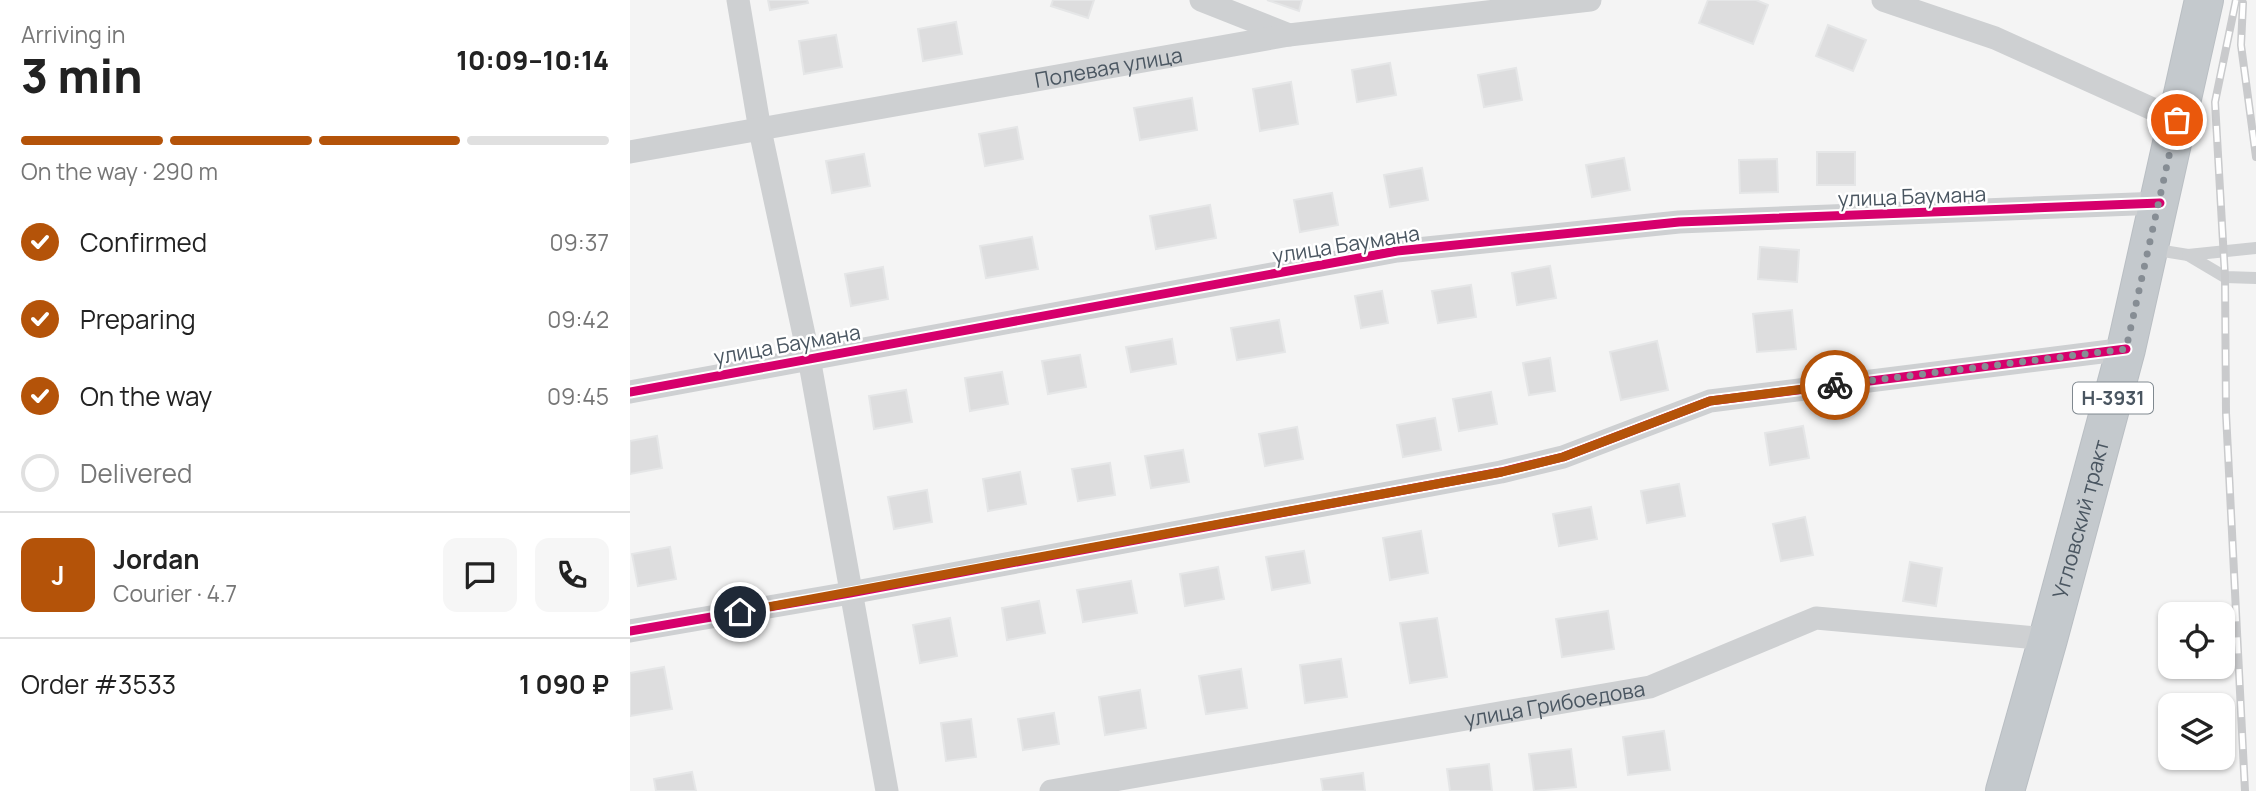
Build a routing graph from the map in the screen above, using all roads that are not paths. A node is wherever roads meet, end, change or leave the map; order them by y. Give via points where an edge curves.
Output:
1 (738, 0) edge
2 (1201, 0) edge
3 (1590, 0) edge
4 (1883, 0) edge
5 (2204, 0) edge
6 (1289, 35) junction
7 (2177, 120) junction
8 (760, 130) junction
9 (630, 152) edge
10 (2160, 203) junction
11 (2256, 248) edge
12 (2148, 249) junction
13 (2188, 256) junction
14 (2256, 278) edge
15 (2126, 349) junction
16 (809, 358) junction
17 (630, 391) edge
18 (850, 593) junction
19 (630, 631) edge
20 (2048, 639) junction
21 (887, 791) edge
22 (1051, 791) edge
23 (2005, 791) edge

1 - 8 street
2 - 6 street
3 - 6 street, Полевая улица
4 - 7 street via 1995,38
5 - 7 highway, Угловский тракт / Н-3931
6 - 8 street, Полевая улица
7 - 10 highway, Угловский тракт / Н-3931
8 - 9 street, Полевая улица
8 - 16 street
10 - 12 highway, Угловский тракт / Н-3931
10 - 16 street, улица Баумана via 1679,222 1397,251
11 - 13 lane
12 - 13 lane
12 - 15 highway, Угловский тракт / Н-3931
13 - 14 lane via 2225,277
15 - 18 street via 1710,401 1563,457 1502,472
15 - 20 highway, Угловский тракт / Н-3931
16 - 17 street, улица Баумана
16 - 18 street
18 - 19 street
18 - 21 street
20 - 22 street, улица Грибоедова via 1816,618 1650,687
20 - 23 highway, Угловский тракт / Н-3931

